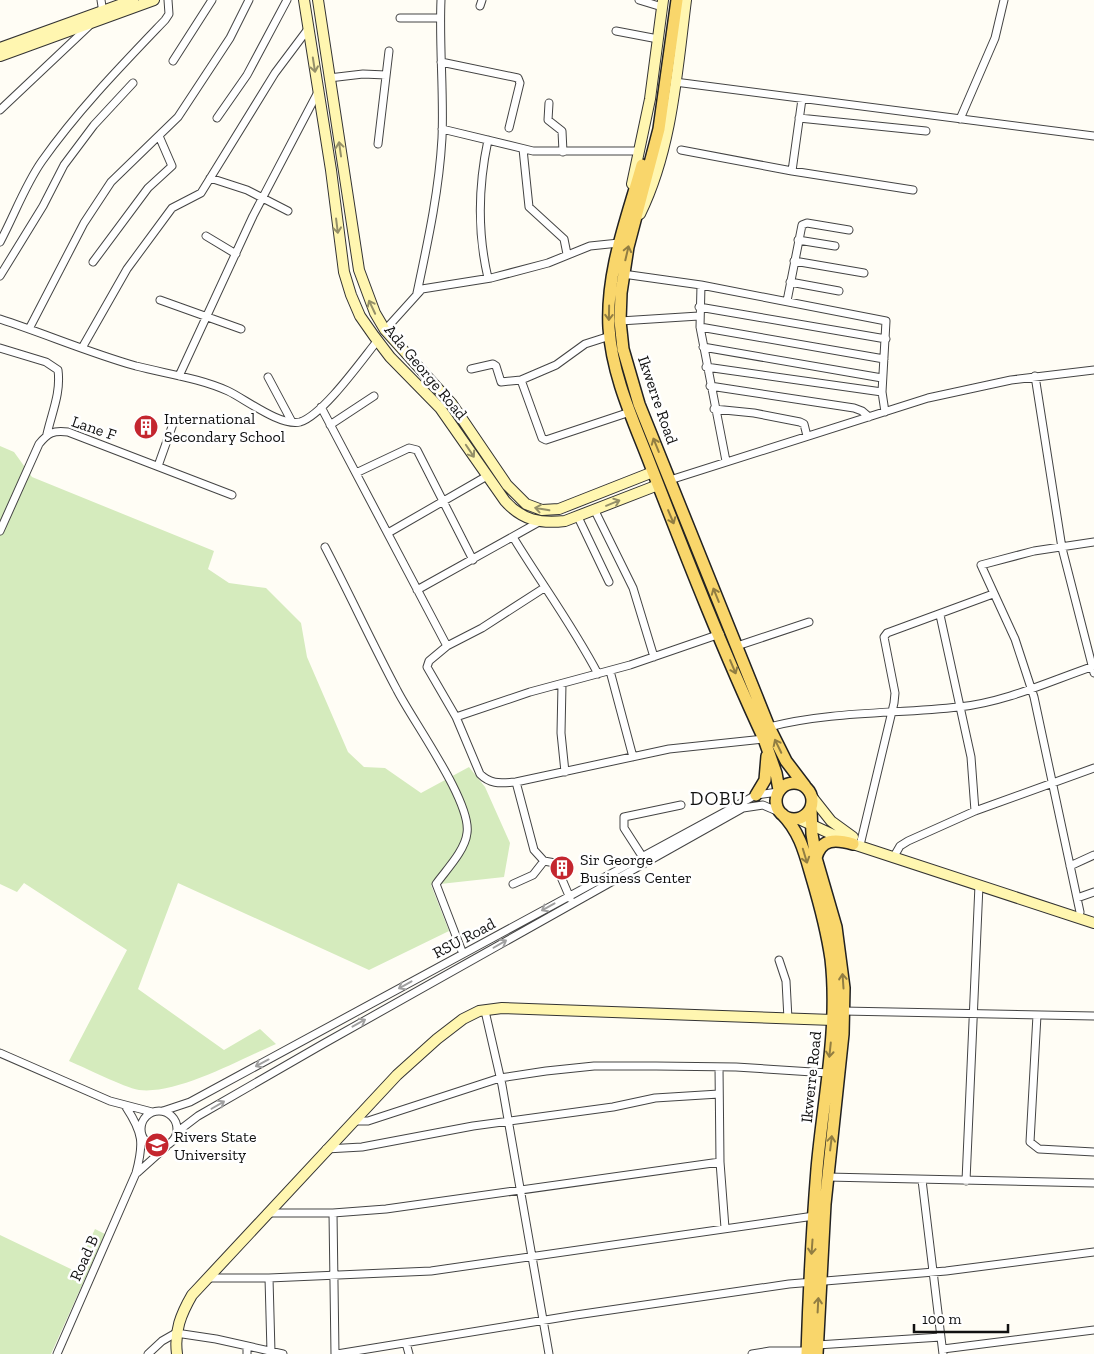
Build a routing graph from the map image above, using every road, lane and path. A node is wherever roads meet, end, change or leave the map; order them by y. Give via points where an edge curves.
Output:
1 (102, 0) edge
2 (133, 0) edge
3 (154, 0) edge
4 (168, 0) edge
5 (212, 0) edge
6 (249, 0) edge
7 (287, 0) edge
8 (304, 0) edge
9 (318, 0) edge
10 (441, 0) edge
11 (639, 0) edge
12 (677, 0) edge
13 (686, 0) edge
14 (1004, 0) edge
15 (665, 2) edge
16 (103, 15) junction
17 (400, 18) dead end
18 (440, 18) junction
19 (92, 23) junction
20 (670, 26) junction
21 (308, 29) junction
22 (616, 31) dead end
23 (658, 39) junction
24 (0, 48) edge
25 (389, 51) dead end
26 (0, 56) edge
27 (173, 61) dead end
28 (441, 62) junction
29 (386, 75) junction
30 (329, 78) junction
31 (675, 82) junction
32 (133, 83) dead end
33 (318, 92) junction
34 (802, 98) junction
35 (550, 103) dead end
36 (0, 110) edge
37 (217, 118) dead end
38 (799, 118) junction
39 (960, 119) junction
40 (509, 128) dead end
41 (442, 129) junction
42 (926, 131) dead end
43 (159, 136) junction
44 (1094, 136) edge
45 (488, 140) junction
46 (378, 144) dead end
47 (524, 149) junction
48 (639, 150) junction
49 (680, 150) dead end
50 (563, 152) junction
51 (792, 171) junction
52 (210, 178) junction
53 (913, 190) dead end
54 (263, 197) junction
55 (629, 209) junction
56 (288, 211) dead end
57 (633, 228) junction
58 (849, 230) dead end
59 (206, 236) dead end
60 (798, 240) junction
61 (0, 242) edge
62 (619, 243) junction
63 (835, 246) dead end
64 (236, 254) junction
65 (567, 254) junction
66 (794, 261) junction
67 (94, 262) dead end
68 (864, 273) dead end
69 (623, 274) junction
70 (0, 276) edge
71 (488, 278) junction
72 (790, 282) junction
73 (702, 286) junction
74 (839, 291) dead end
75 (417, 293) junction
76 (160, 300) dead end
77 (787, 301) junction
78 (700, 307) junction
79 (206, 315) junction
80 (699, 316) junction
81 (0, 319) edge
82 (620, 321) junction
83 (700, 327) junction
84 (29, 329) junction
85 (241, 329) dead end
86 (385, 330) junction
87 (610, 336) junction
88 (886, 338) junction
89 (378, 340) junction
90 (703, 347) junction
91 (0, 348) edge
92 (82, 348) junction
93 (884, 359) junction
94 (706, 367) junction
95 (471, 369) dead end
96 (1094, 370) edge
97 (179, 376) junction
98 (1035, 376) junction
99 (268, 377) dead end
100 (882, 378) junction
101 (522, 380) junction
102 (710, 386) junction
103 (882, 392) junction
104 (374, 396) dead end
105 (321, 407) junction
106 (714, 409) junction
107 (630, 412) junction
108 (885, 412) junction
109 (869, 417) junction
110 (174, 421) dead end
111 (292, 422) junction
112 (330, 426) junction
113 (47, 434) junction
114 (807, 436) junction
115 (726, 461) junction
116 (158, 466) junction
117 (654, 472) junction
118 (356, 473) junction
119 (487, 476) junction
120 (670, 480) junction
121 (658, 485) junction
122 (232, 495) dead end
123 (443, 501) junction
124 (595, 511) junction
125 (578, 517) junction
126 (539, 522) junction
127 (0, 531) edge
128 (388, 533) junction
129 (513, 537) junction
130 (1094, 542) edge
131 (325, 547) dead end
132 (1062, 548) junction
133 (473, 560) junction
134 (609, 582) dead end
135 (544, 588) junction
136 (417, 590) junction
137 (993, 594) junction
138 (940, 614) junction
139 (809, 622) dead end
140 (720, 634) junction
141 (447, 646) junction
142 (737, 646) junction
143 (654, 657) junction
144 (1093, 668) edge
145 (610, 671) junction
146 (598, 674) junction
147 (562, 684) junction
148 (1032, 690) junction
149 (961, 707) junction
150 (893, 712) junction
151 (456, 717) junction
152 (769, 727) junction
153 (765, 742) junction
154 (633, 757) junction
155 (1094, 768) edge
156 (565, 772) junction
157 (516, 782) junction
158 (1052, 784) junction
159 (805, 786) junction
160 (778, 791) junction
161 (756, 795) junction
162 (812, 796) junction
163 (681, 805) dead end
164 (811, 809) junction
165 (975, 810) junction
166 (781, 813) junction
167 (799, 819) junction
168 (811, 823) junction
169 (857, 843) junction
170 (894, 855) junction
171 (1094, 855) edge
172 (642, 856) junction
173 (816, 858) junction
174 (544, 860) junction
175 (1070, 866) junction
176 (513, 884) dead end
177 (979, 885) junction
178 (1094, 892) edge
179 (1078, 898) junction
180 (570, 899) junction
181 (1080, 912) junction
182 (1094, 916) edge
183 (1094, 923) edge
184 (463, 954) junction
185 (779, 960) dead end
186 (485, 1011) junction
187 (843, 1012) junction
188 (974, 1013) junction
189 (1037, 1015) junction
190 (1094, 1016) edge
191 (788, 1019) junction
192 (832, 1020) junction
193 (0, 1052) edge
194 (720, 1067) junction
195 (828, 1073) junction
196 (500, 1078) junction
197 (719, 1094) junction
198 (126, 1107) junction
199 (163, 1111) junction
200 (152, 1112) junction
201 (353, 1121) junction
202 (508, 1122) junction
203 (177, 1132) junction
204 (142, 1135) junction
205 (169, 1145) junction
206 (325, 1149) junction
207 (1094, 1152) edge
208 (720, 1162) junction
209 (136, 1173) junction
210 (827, 1177) junction
211 (922, 1180) junction
212 (966, 1181) junction
213 (1094, 1183) edge
214 (521, 1191) junction
215 (267, 1213) junction
216 (333, 1213) junction
217 (814, 1216) junction
218 (725, 1228) junction
219 (1094, 1252) edge
220 (531, 1258) junction
221 (933, 1272) junction
222 (334, 1274) junction
223 (207, 1278) junction
224 (269, 1278) junction
225 (814, 1284) junction
226 (542, 1321) junction
227 (1094, 1330) edge
228 (176, 1333) junction
229 (941, 1337) junction
230 (406, 1343) junction
231 (247, 1350) edge
232 (812, 1351) edge
233 (943, 1351) edge
234 (277, 1353) edge
235 (57, 1354) edge
236 (148, 1354) edge
237 (177, 1354) edge
238 (336, 1354) edge
239 (409, 1354) edge
240 (549, 1354) edge
241 (752, 1354) edge

1 - 16 street
2 - 16 street
3 - 16 street
4 - 61 street via 169,14 165,20 70,124 41,162
5 - 27 street
6 - 43 street via 230,38 178,117
7 - 37 street via 247,75
8 - 21 street, Ada George Road
9 - 30 street, Ada George Road
10 - 18 street
11 - 15 street
12 - 20 main road, Ikwerre Road
13 - 31 street
14 - 39 street via 995,38
15 - 20 main road, Ikwerre Road
15 - 23 street
16 - 19 street
16 - 24 street
17 - 18 street
18 - 28 street
19 - 26 street
19 - 36 street
20 - 55 main road, Ikwerre Road via 651,130
20 - 57 main road, Ikwerre Road via 659,128
21 -> 33 street, Ada George Road
21 - 52 street via 275,73
22 - 23 street
23 - 48 street
25 - 29 street
28 - 40 street via 518,78 520,82
28 - 41 street
29 - 30 street
29 - 46 street
86 -> 30 street, Ada George Road via 374,313 359,270
31 - 34 street
31 - 57 street via 652,183
32 - 70 street via 94,125 64,165
33 - 54 street
33 -> 89 street, Ada George Road via 344,272 360,316
34 - 38 street
34 - 39 street
35 - 50 street via 548,120 562,131
38 - 42 street
38 - 51 street
39 - 44 street via 1020,124
41 - 45 street
41 - 75 street via 438,192
43 - 67 street via 172,166 148,188
43 - 84 street via 106,190 84,223
45 - 47 street
45 - 71 street via 482,166 480,200 480,233
47 - 50 street
47 - 65 street via 528,207 564,239
48 - 50 street
48 - 55 street
49 - 51 street
51 - 53 street
52 - 54 street
52 - 92 street via 201,193 172,208 127,269
54 - 56 street
54 - 64 street
55 - 62 main road, Ikwerre Road
69 -> 57 main road, Ikwerre Road
58 - 60 street via 806,223 800,229
59 - 64 street
60 - 63 street
60 - 66 street
62 - 65 street via 590,246
62 -> 87 main road, Ikwerre Road via 610,291
64 - 79 street
65 - 71 street via 548,263
66 - 68 street
66 - 72 street
69 - 73 street
69 - 82 main road, Ikwerre Road
71 - 75 street via 422,289
72 - 74 street
72 - 77 street
73 - 77 street
73 - 78 street
75 - 86 street
76 - 79 street
77 - 88 street via 886,321
78 - 80 street
78 - 88 street
79 - 85 street
79 - 97 street
80 - 82 street
80 - 83 street
81 - 84 street
120 -> 82 main road, Ikwerre Road via 629,375
83 - 90 street
83 - 93 street
84 - 92 street
117 -> 86 street, Ada George Road via 559,509 542,510 526,504 507,485 452,404
87 - 101 street via 592,340 556,365
87 - 107 main road, Ikwerre Road
88 - 93 street
89 - 105 street
89 -> 119 street, Ada George Road via 390,357 440,408
90 - 94 street
90 - 100 street
91 - 113 street via 21,352 58,370 57,401
92 - 97 street
93 - 100 street
94 - 102 street
94 - 103 street
95 - 101 street via 493,364 501,382
96 - 98 street
97 - 111 street via 226,391 275,417
98 - 108 street via 928,398
98 - 132 street
99 - 111 street
100 - 103 street
101 - 107 street via 542,438 546,440
102 - 106 street
102 - 109 street via 854,408
103 - 108 street
104 - 112 street
105 - 111 street via 310,417
105 - 112 street
106 - 114 street via 800,422 804,424
106 - 115 street
107 - 117 main road, Ikwerre Road
108 - 109 street
109 - 114 street
110 - 116 street
112 - 118 street
113 - 116 street, Lane F via 68,432
113 - 127 street, Lane F via 39,444
114 - 115 street
115 - 120 street
116 - 122 street, Lane F
117 - 121 main road, Ikwerre Road
118 - 123 street via 413,447
118 - 128 street
119 - 123 street
119 - 126 street, Ada George Road via 515,512
142 -> 120 main road, Ikwerre Road
124 -> 121 street, Ada George Road
121 -> 140 main road, Ikwerre Road
123 - 128 street
123 - 133 street
124 - 125 street, Ada George Road
124 - 143 street via 633,588
125 - 126 street, Ada George Road via 551,523
125 - 134 street
126 - 129 street
128 - 136 street
129 - 133 street
129 - 135 street
130 - 132 street
131 - 184 street via 398,692 455,792 467,821 468,833 463,846 436,884
132 - 137 street via 983,562 981,567
132 - 144 street
133 - 136 street
135 - 141 street via 482,628
135 - 146 street
136 - 141 street
137 - 138 street
137 - 148 street via 1015,639
138 - 149 street
138 - 150 street via 884,636 895,693
139 - 142 street
140 - 143 street
140 -> 153 main road, Ikwerre Road
141 - 151 street via 429,661 427,667
142 - 152 main road, Ikwerre Road
143 - 145 street
144 - 148 street
145 - 146 street
145 - 154 street
146 - 147 street
147 - 151 street
147 - 156 street via 561,733
148 - 149 street
148 - 158 street
149 - 150 street
149 - 165 street via 971,757
150 - 152 street via 831,716
150 - 169 street
151 - 157 street via 480,774 496,784
159 -> 152 main road, Ikwerre Road via 786,761
153 - 154 street via 669,750
153 - 160 main road, Ikwerre Road via 776,773
153 - 161 main road via 765,780
154 - 156 street
155 - 158 street
156 - 157 street
157 - 174 street via 534,850
158 - 165 street
158 - 175 street
159 - 160 main road via 788,783
159 - 162 main road
160 - 161 street, RSU Road
160 - 166 main road via 776,801
161 - 172 street, RSU Road
162 - 164 main road
162 - 169 street via 837,827
163 - 172 street via 624,817 624,828
164 - 167 main road
164 - 168 main road, Ikwerre Road
165 - 170 street via 908,840
166 - 167 main road via 787,818
166 - 180 street, RSU Road via 763,806 743,808
166 -> 192 main road, Ikwerre Road via 793,824 799,838 822,910 831,960
167 - 168 street
168 - 169 street
168 - 173 main road, Ikwerre Road
169 - 170 street
169 - 173 main road via 828,842 820,848
170 - 177 street
170 - 181 street
171 - 175 street
172 - 180 street, RSU Road
187 -> 173 main road, Ikwerre Road via 842,967 836,927
174 - 176 street via 533,875
174 - 180 street via 555,863
175 - 179 street
177 - 183 street
177 - 188 street
178 - 179 street
179 - 181 street
180 -> 184 street, RSU Road
203 -> 180 street, RSU Road via 198,1116
181 - 182 street
184 -> 199 street, RSU Road via 190,1102
185 - 191 street via 786,981
186 - 191 street via 502,1008
186 - 196 street
186 - 201 street via 463,1019 437,1038
187 - 188 street
210 -> 187 main road, Ikwerre Road
188 - 189 street
188 - 212 street
189 - 190 street
189 - 207 street via 1030,1142 1039,1149
191 - 192 street
192 -> 195 main road, Ikwerre Road
193 - 198 street
194 - 195 street
194 - 196 street via 594,1066
194 - 197 street
195 - 217 main road, Ikwerre Road
196 - 201 street via 368,1121
196 - 202 street
197 - 202 street via 655,1098
197 - 208 street
198 - 200 street
198 - 204 street
199 - 200 street
199 - 203 street via 172,1117
200 - 204 street via 141,1124
201 - 206 street
202 - 206 street via 362,1147
202 - 214 street
203 - 205 street
204 - 205 street via 153,1146
204 - 209 street
205 - 209 street
206 - 215 street
208 - 214 street
208 - 218 street
209 - 235 street, Road B
210 - 211 street
210 - 225 main road, Ikwerre Road
211 - 212 street
211 - 221 street
212 - 213 street
214 - 216 street
214 - 220 street
215 - 216 street
215 - 223 street
216 - 222 street
217 - 218 street
217 -> 225 main road, Ikwerre Road
218 - 220 street
219 - 221 street
220 - 222 street via 431,1271
220 - 226 street
221 - 225 street
221 - 229 street
222 - 224 street
222 - 238 street
223 - 224 street
223 - 228 street via 192,1295
224 - 234 street
225 - 226 street via 753,1289
225 - 232 main road, Ikwerre Road
226 - 230 street
226 - 240 street
227 - 233 street
228 - 231 street
228 - 236 street
228 - 237 street
229 - 232 street
229 - 233 street
230 - 238 street
230 - 239 street
231 - 234 street
232 - 241 street

